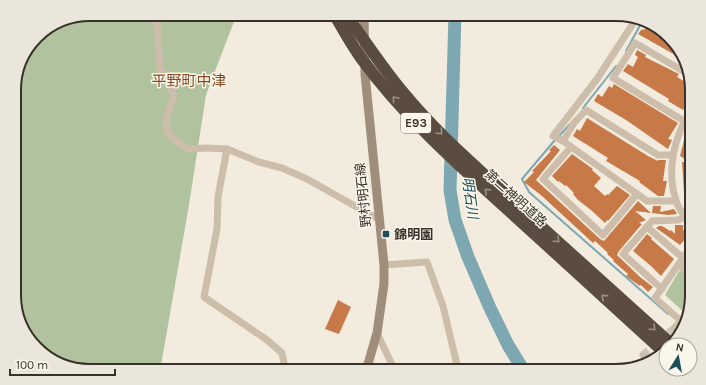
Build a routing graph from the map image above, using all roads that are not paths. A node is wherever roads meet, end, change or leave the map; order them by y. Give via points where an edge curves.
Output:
1 (157, 21) edge
2 (338, 21) edge
3 (351, 21) edge
4 (364, 21) edge
5 (633, 23) edge
6 (683, 71) edge
7 (684, 121) joint
8 (563, 141) junction
9 (571, 147) junction
10 (227, 149) junction
11 (672, 156) junction
12 (638, 194) junction
13 (676, 201) junction
14 (685, 217) joint
15 (378, 219) junction
16 (647, 226) junction
17 (685, 255) edge
18 (683, 258) junction
19 (384, 265) junction
20 (679, 265) junction
21 (685, 270) edge
22 (662, 289) junction
23 (680, 320) edge
24 (679, 323) edge
25 (674, 328) tunnel mouth
26 (377, 333) junction
27 (663, 337) edge
28 (658, 347) edge
29 (642, 355) dead end
30 (645, 358) edge
31 (284, 364) edge
32 (368, 364) edge
33 (392, 364) edge
34 (457, 364) edge

1 - 10 street via 160,69 174,96 166,119 168,134 187,149
28 -> 2 highway, 第二神明道路 / E93, bridge via 444,152 396,101 361,57
3 -> 27 highway, 第二神明道路 / E93, bridge via 371,52 407,97 447,139
4 - 15 main road, 野村明石線 via 365,74
5 - 8 street via 597,79 553,136
6 - 7 street via 635,43 614,78
7 - 11 street
8 - 9 street
8 - 11 street via 586,110 658,155
9 - 12 street
9 - 12 street via 543,179 604,235
10 - 15 street via 307,179
10 - 31 street via 218,197 217,229 204,297 267,340 282,353
11 - 13 street
12 - 13 street via 647,201
13 - 14 street
14 - 16 street via 678,220 652,221
15 - 19 main road, 野村明石線
16 - 18 street
16 - 22 street via 623,254
17 - 18 street
18 - 20 street
19 - 26 main road, 野村明石線
19 - 34 street via 427,262 443,306
20 - 21 street
20 - 22 street
22 - 23 street via 655,298
24 - 25 street
26 - 32 main road, 野村明石線
26 - 33 street
29 - 30 street

